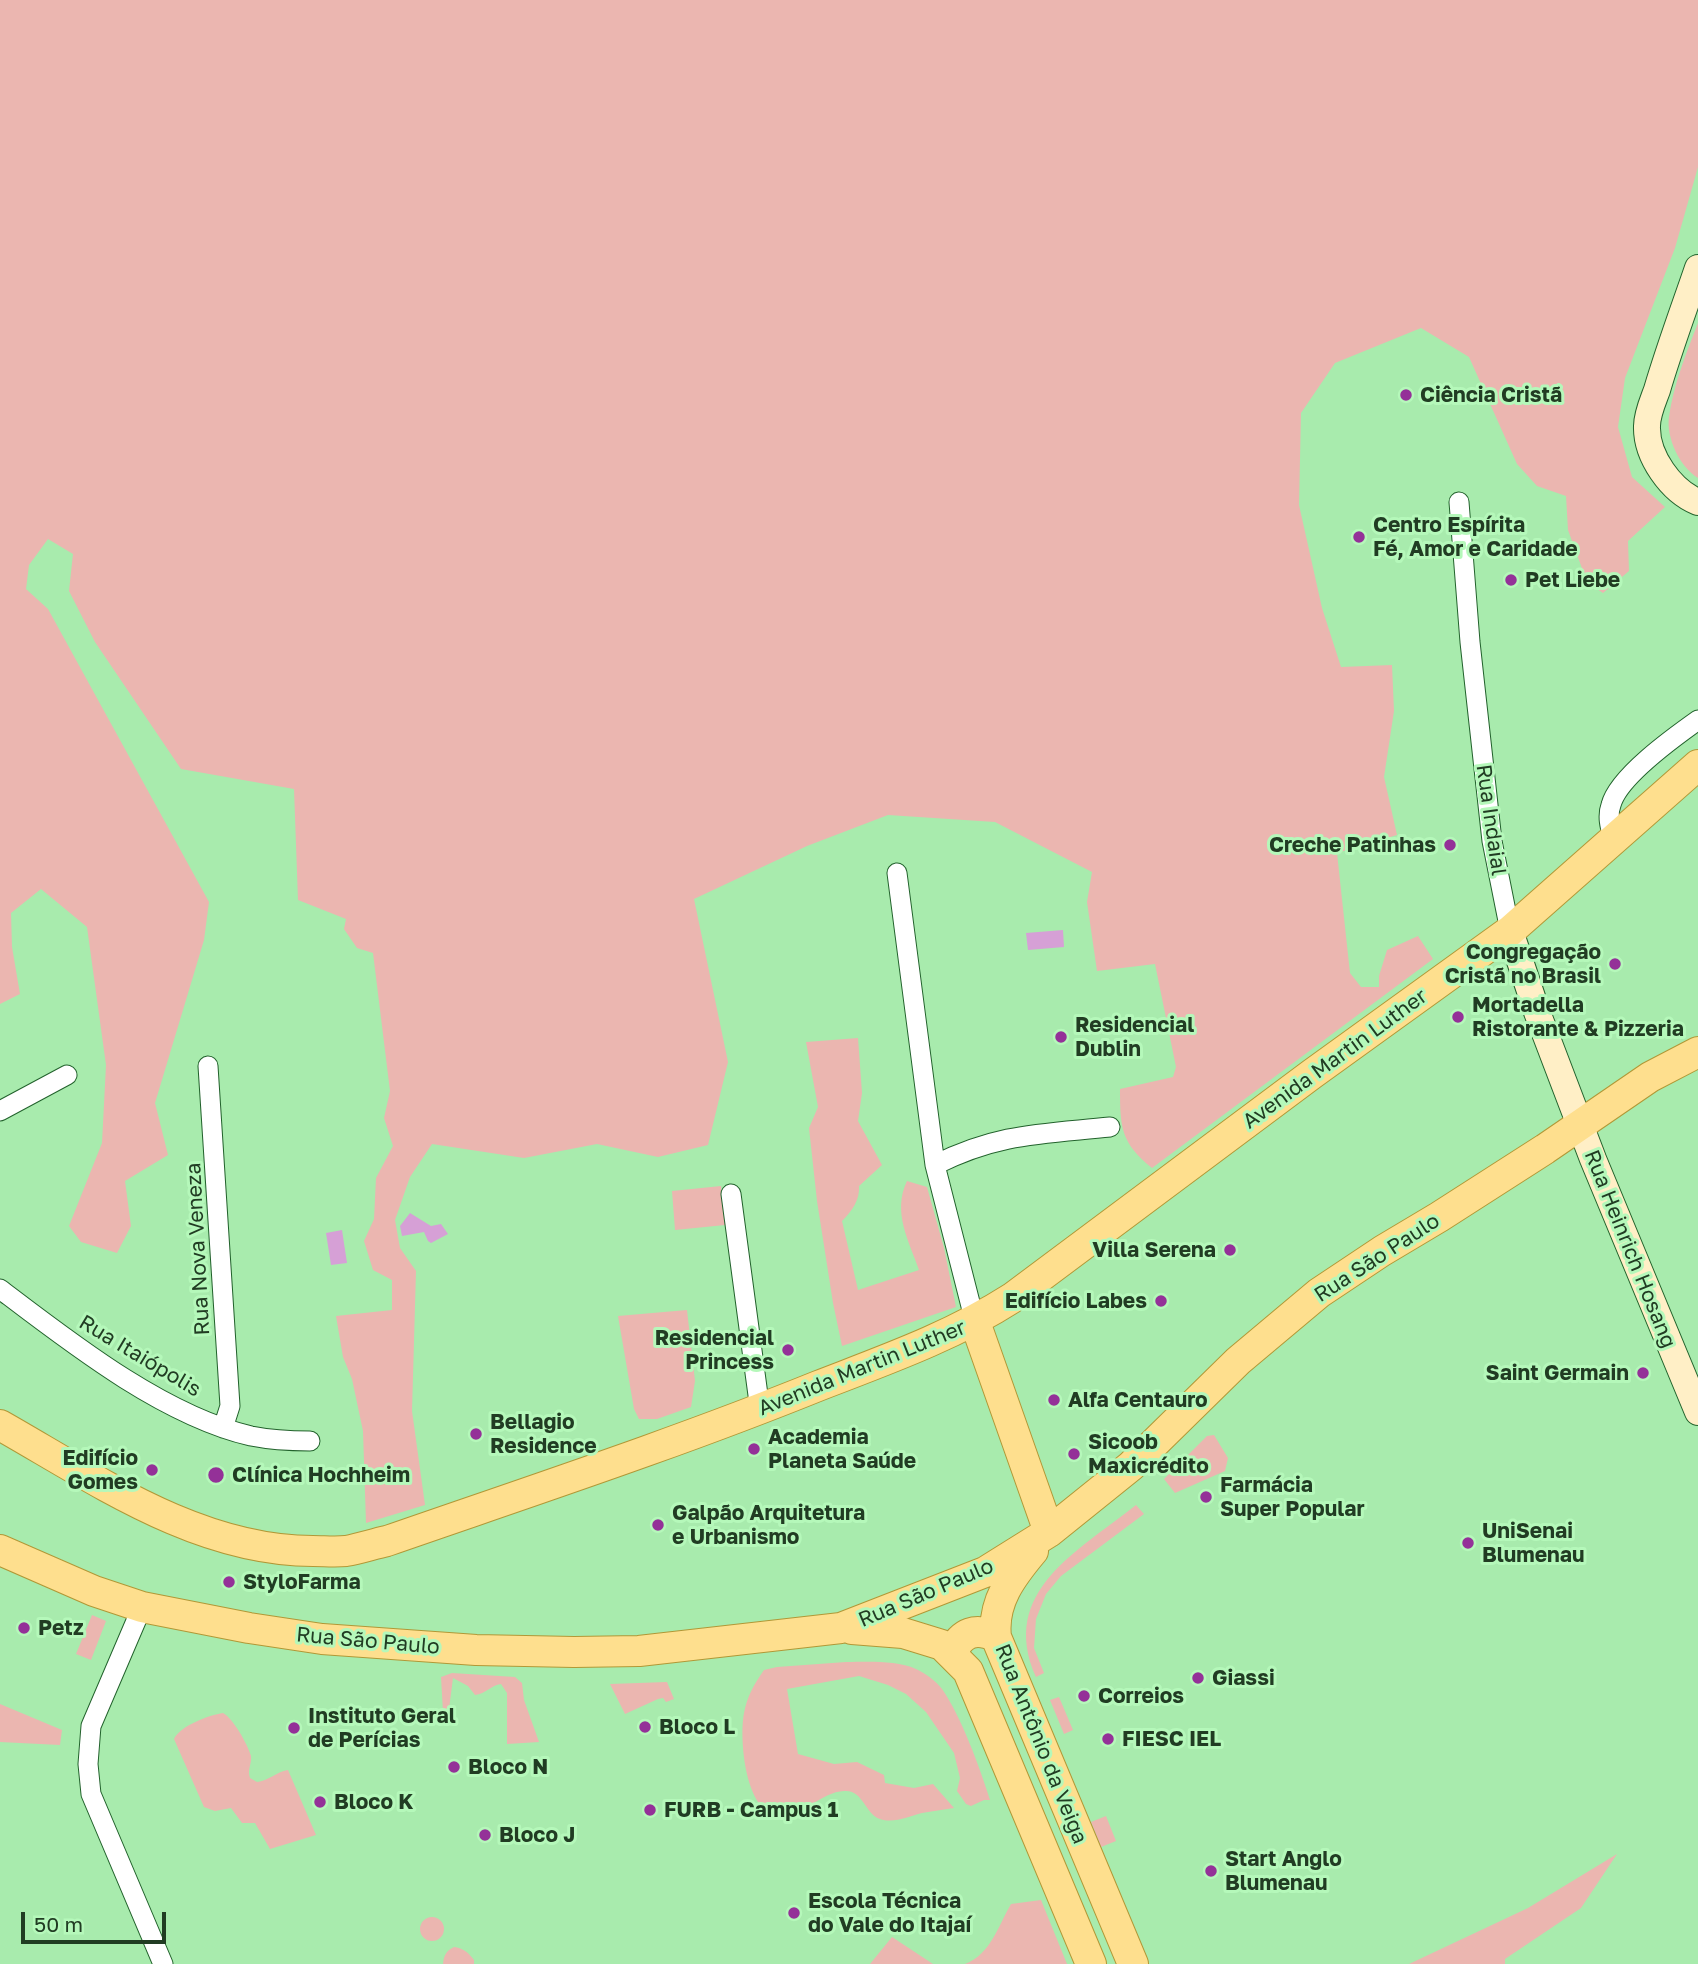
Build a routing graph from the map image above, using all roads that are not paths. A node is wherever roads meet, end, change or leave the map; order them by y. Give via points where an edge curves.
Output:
1 (1698, 268) edge
2 (1459, 502) dead end
3 (1698, 502) edge
4 (1698, 720) edge
5 (1698, 765) edge
6 (1613, 838) junction
7 (897, 873) dead end
8 (1510, 931) junction
9 (1698, 1052) edge
10 (208, 1066) dead end
11 (67, 1074) dead end
12 (0, 1111) edge
13 (1580, 1126) junction
14 (1110, 1127) dead end
15 (935, 1165) junction
16 (731, 1194) dead end
17 (0, 1289) edge
18 (975, 1322) junction
19 (760, 1409) junction
20 (1698, 1412) edge
21 (0, 1425) edge
22 (223, 1428) junction
23 (310, 1441) dead end
24 (1049, 1532) junction
25 (0, 1550) edge
26 (142, 1607) junction
27 (841, 1628) junction
28 (996, 1637) junction
29 (952, 1653) junction
30 (163, 1964) edge
31 (1091, 1964) edge
32 (1133, 1964) edge

1 - 3 main road via 1647,426 1651,452 1664,474
2 - 8 street, Rua Indaial via 1492,841
4 - 6 street via 1618,790 1609,816
5 - 6 main road, Avenida Martin Luther
6 - 8 main road, Avenida Martin Luther
7 - 15 street
8 - 13 main road, Rua Indaial
8 - 18 main road, Avenida Martin Luther
9 - 13 main road, Rua São Paulo via 1650,1077
10 - 22 street, Rua Nova Veneza via 230,1406
11 - 12 street
13 - 20 main road, Rua Heinrich Hosang
13 - 24 main road, Rua São Paulo via 1320,1293 1238,1361 1131,1466
14 - 15 street via 1001,1139
15 - 18 street
16 - 19 street
17 - 22 street, Rua Itaiópolis via 85,1353 170,1405
18 - 19 main road, Avenida Martin Luther
18 - 24 main road
19 - 21 main road, Avenida Martin Luther via 387,1541 345,1551 249,1544 179,1522
22 - 23 street, Rua Itaiópolis via 275,1441
24 - 27 main road, Rua São Paulo via 985,1572
24 - 28 main road, Rua Antônio da Veiga via 1008,1583 997,1609
25 - 26 main road, Rua São Paulo
26 - 27 main road, Rua São Paulo via 310,1637 497,1650 639,1651
26 - 30 street via 91,1726 88,1764 91,1794
27 - 29 main road, Rua Antônio da Veiga via 903,1633 942,1645
28 - 29 main road via 972,1632 960,1639
28 - 32 main road, Rua Antônio da Veiga
29 - 31 main road, Rua Antônio da Veiga via 968,1671

